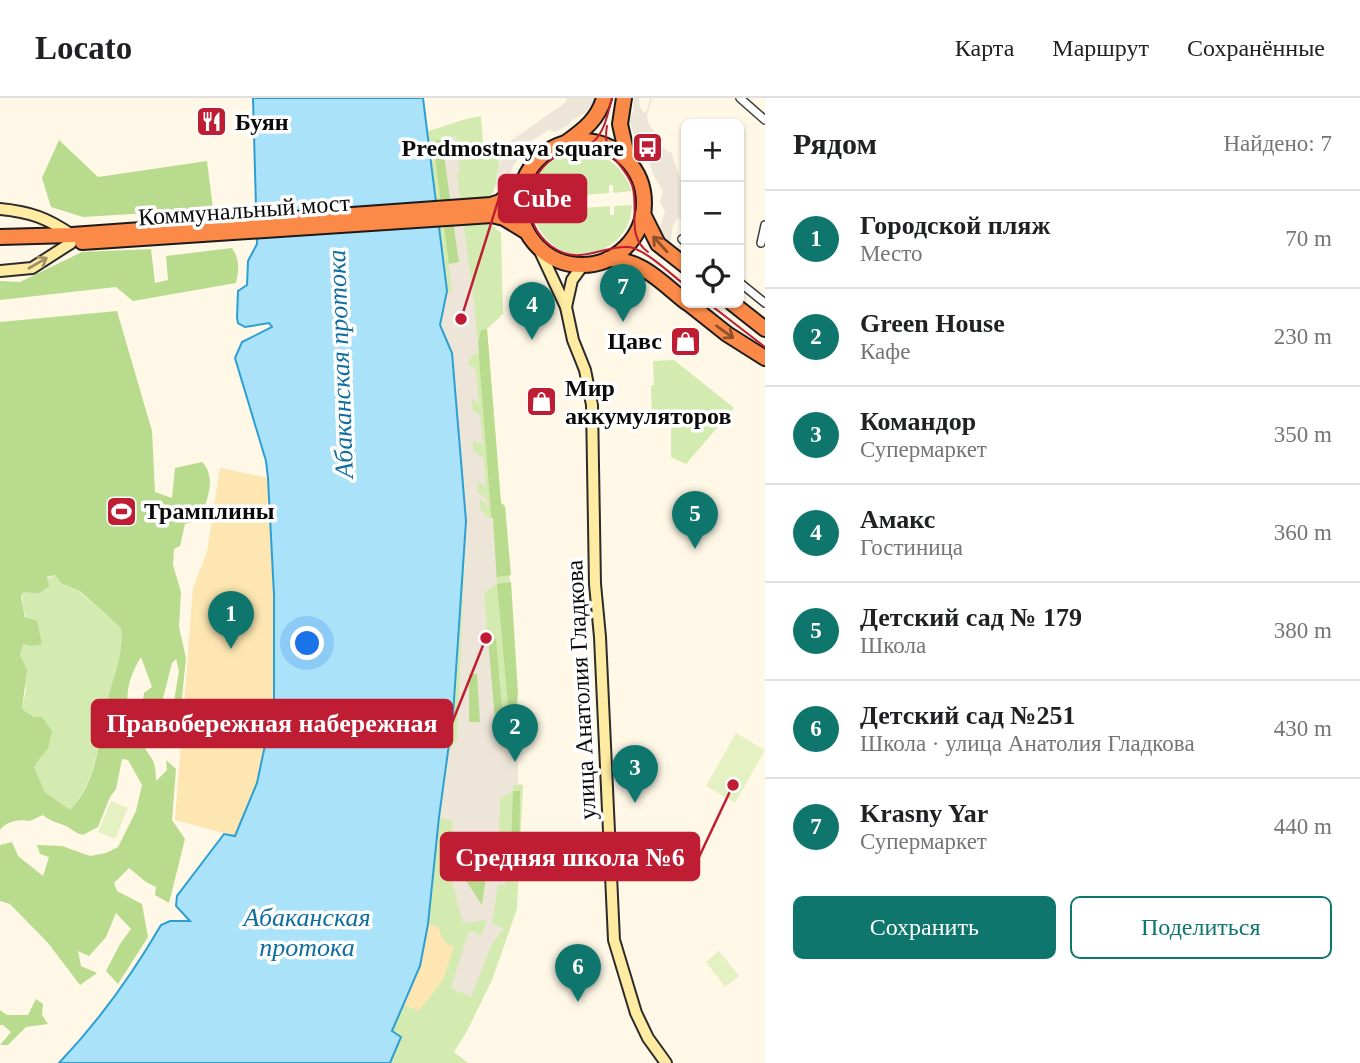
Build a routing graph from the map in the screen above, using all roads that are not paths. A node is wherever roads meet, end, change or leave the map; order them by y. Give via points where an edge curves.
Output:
1 (604, 98) edge
2 (624, 98) edge
3 (740, 98) edge
4 (765, 120) edge
5 (566, 143) junction
6 (628, 162) junction
7 (524, 180) junction
8 (0, 209) edge
9 (491, 210) junction
10 (643, 214) junction
11 (765, 225) edge
12 (527, 232) junction
13 (0, 237) edge
14 (72, 239) junction
15 (761, 243) dead end
16 (0, 247) edge
17 (538, 247) junction
18 (608, 259) junction
19 (681, 262) edge
20 (583, 265) junction
21 (0, 271) edge
22 (744, 286) edge
23 (681, 298) edge
24 (765, 303) edge
25 (566, 307) junction
26 (694, 308) edge
27 (738, 308) edge
28 (765, 329) edge
29 (765, 358) edge
30 (666, 1063) edge

1 - 5 highway via 588,127
2 - 6 highway via 620,124
3 - 4 street
5 - 6 highway via 600,144
5 - 7 highway via 540,158
6 - 10 highway via 640,181
7 - 9 highway
7 - 12 highway via 520,201
8 - 14 main road via 48,219
9 - 12 highway
9 - 14 highway, Коммунальный мост
10 - 18 highway via 631,241
19 -> 10 highway via 658,244
11 - 15 street
12 - 17 highway
13 - 14 highway, Коммунальный мост
14 - 16 highway, Коммунальный мост
21 -> 14 main road via 32,268
17 - 20 highway via 562,262
17 - 25 main road, улица Анатолия Гладкова
18 - 20 highway
18 - 23 highway via 635,263
20 - 25 main road via 572,280
22 - 24 street
25 - 30 main road, улица Анатолия Гладкова via 592,405 595,576 614,940 636,1013
26 -> 29 highway
27 - 28 highway

